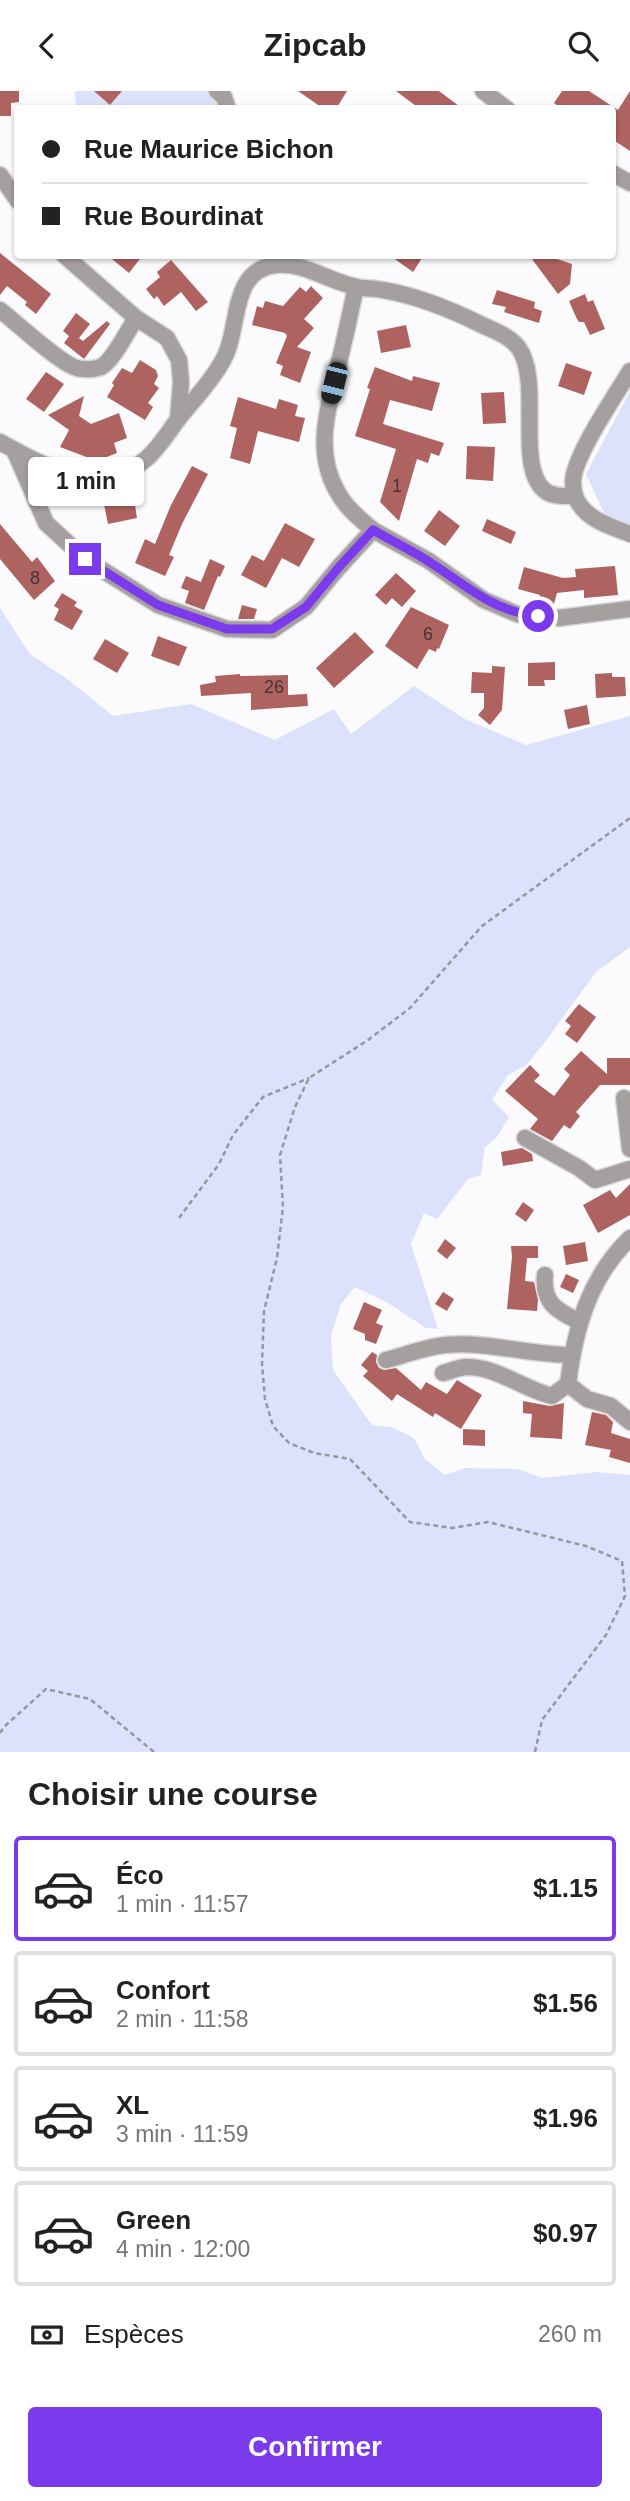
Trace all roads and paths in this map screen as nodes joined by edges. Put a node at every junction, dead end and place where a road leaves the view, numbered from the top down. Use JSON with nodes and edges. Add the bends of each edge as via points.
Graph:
{"nodes":[{"id":1,"x":217,"y":91,"type":"edge"},
{"id":2,"x":483,"y":91,"type":"edge"},
{"id":3,"x":227,"y":105,"type":"edge"},
{"id":4,"x":502,"y":105,"type":"edge"},
{"id":5,"x":0,"y":175,"type":"edge"},
{"id":6,"x":14,"y":195,"type":"edge"},
{"id":7,"x":69,"y":259,"type":"edge"},
{"id":8,"x":257,"y":262,"type":"edge"},
{"id":9,"x":356,"y":287,"type":"junction"},
{"id":10,"x":0,"y":310,"type":"edge"},
{"id":11,"x":136,"y":318,"type":"junction"},
{"id":12,"x":630,"y":371,"type":"edge"},
{"id":13,"x":178,"y":419,"type":"junction"},
{"id":14,"x":7,"y":446,"type":"edge"},
{"id":15,"x":574,"y":496,"type":"junction"},
{"id":16,"x":373,"y":530,"type":"junction"},
{"id":17,"x":630,"y":534,"type":"edge"},
{"id":18,"x":630,"y":608,"type":"edge"},
{"id":19,"x":630,"y":818,"type":"edge"},
{"id":20,"x":309,"y":1078,"type":"junction"},
{"id":21,"x":624,"y":1098,"type":"dead end"},
{"id":22,"x":525,"y":1138,"type":"dead end"},
{"id":23,"x":630,"y":1149,"type":"edge"},
{"id":24,"x":630,"y":1170,"type":"edge"},
{"id":25,"x":179,"y":1218,"type":"dead end"},
{"id":26,"x":630,"y":1238,"type":"edge"},
{"id":27,"x":545,"y":1275,"type":"dead end"},
{"id":28,"x":580,"y":1322,"type":"junction"},
{"id":29,"x":571,"y":1356,"type":"junction"},
{"id":30,"x":386,"y":1360,"type":"dead end"},
{"id":31,"x":443,"y":1373,"type":"dead end"},
{"id":32,"x":568,"y":1384,"type":"junction"},
{"id":33,"x":630,"y":1422,"type":"edge"},
{"id":34,"x":0,"y":1733,"type":"edge"},
{"id":35,"x":154,"y":1752,"type":"edge"},
{"id":36,"x":535,"y":1752,"type":"edge"}],
"edges":[{"from":1,"to":3,"type":"street"},
{"from":2,"to":4,"type":"street"},
{"from":5,"to":6,"type":"street"},
{"from":7,"to":11,"type":"street"},
{"from":8,"to":9,"type":"street","via":[[293,264]]},
{"from":8,"to":13,"type":"street","via":[[242,287],[228,352]]},
{"from":9,"to":15,"type":"street","via":[[437,304],[501,333],[516,346],[526,361],[531,467],[543,489]]},
{"from":9,"to":16,"type":"street","via":[[325,420],[325,447],[337,492]]},
{"from":10,"to":11,"type":"street","via":[[60,358],[88,369],[102,366],[113,355]]},
{"from":11,"to":13,"type":"street","via":[[167,338],[179,360]]},
{"from":12,"to":15,"type":"street","via":[[580,458],[572,481]]},
{"from":13,"to":14,"type":"street","via":[[147,458],[115,477],[77,477]]},
{"from":14,"to":16,"type":"street","via":[[46,523],[85,559],[158,605],[227,629],[272,629],[306,607]]},
{"from":15,"to":17,"type":"street","via":[[599,522]]},
{"from":16,"to":18,"type":"street","via":[[429,561],[484,600],[517,614],[559,618]]},
{"from":19,"to":20,"type":"path","via":[[482,926],[410,1008]]},
{"from":20,"to":25,"type":"path","via":[[263,1097]]},
{"from":20,"to":36,"type":"path","via":[[280,1155],[284,1207],[264,1311],[262,1365],[265,1399],[274,1426],[289,1443],[350,1459],[410,1522],[452,1528],[488,1522],[586,1546],[622,1561],[625,1596],[606,1635],[541,1720]]},
{"from":21,"to":23,"type":"street"},
{"from":22,"to":24,"type":"street","via":[[595,1180]]},
{"from":26,"to":28,"type":"street","via":[[615,1252],[587,1299]]},
{"from":27,"to":28,"type":"street","via":[[544,1286],[555,1310]]},
{"from":28,"to":29,"type":"street"},
{"from":29,"to":30,"type":"street","via":[[444,1345]]},
{"from":29,"to":32,"type":"street"},
{"from":31,"to":32,"type":"street","via":[[464,1367],[482,1369],[552,1396]]},
{"from":32,"to":33,"type":"street","via":[[587,1399],[611,1406]]},
{"from":34,"to":35,"type":"path","via":[[46,1689],[90,1699]]}]}
